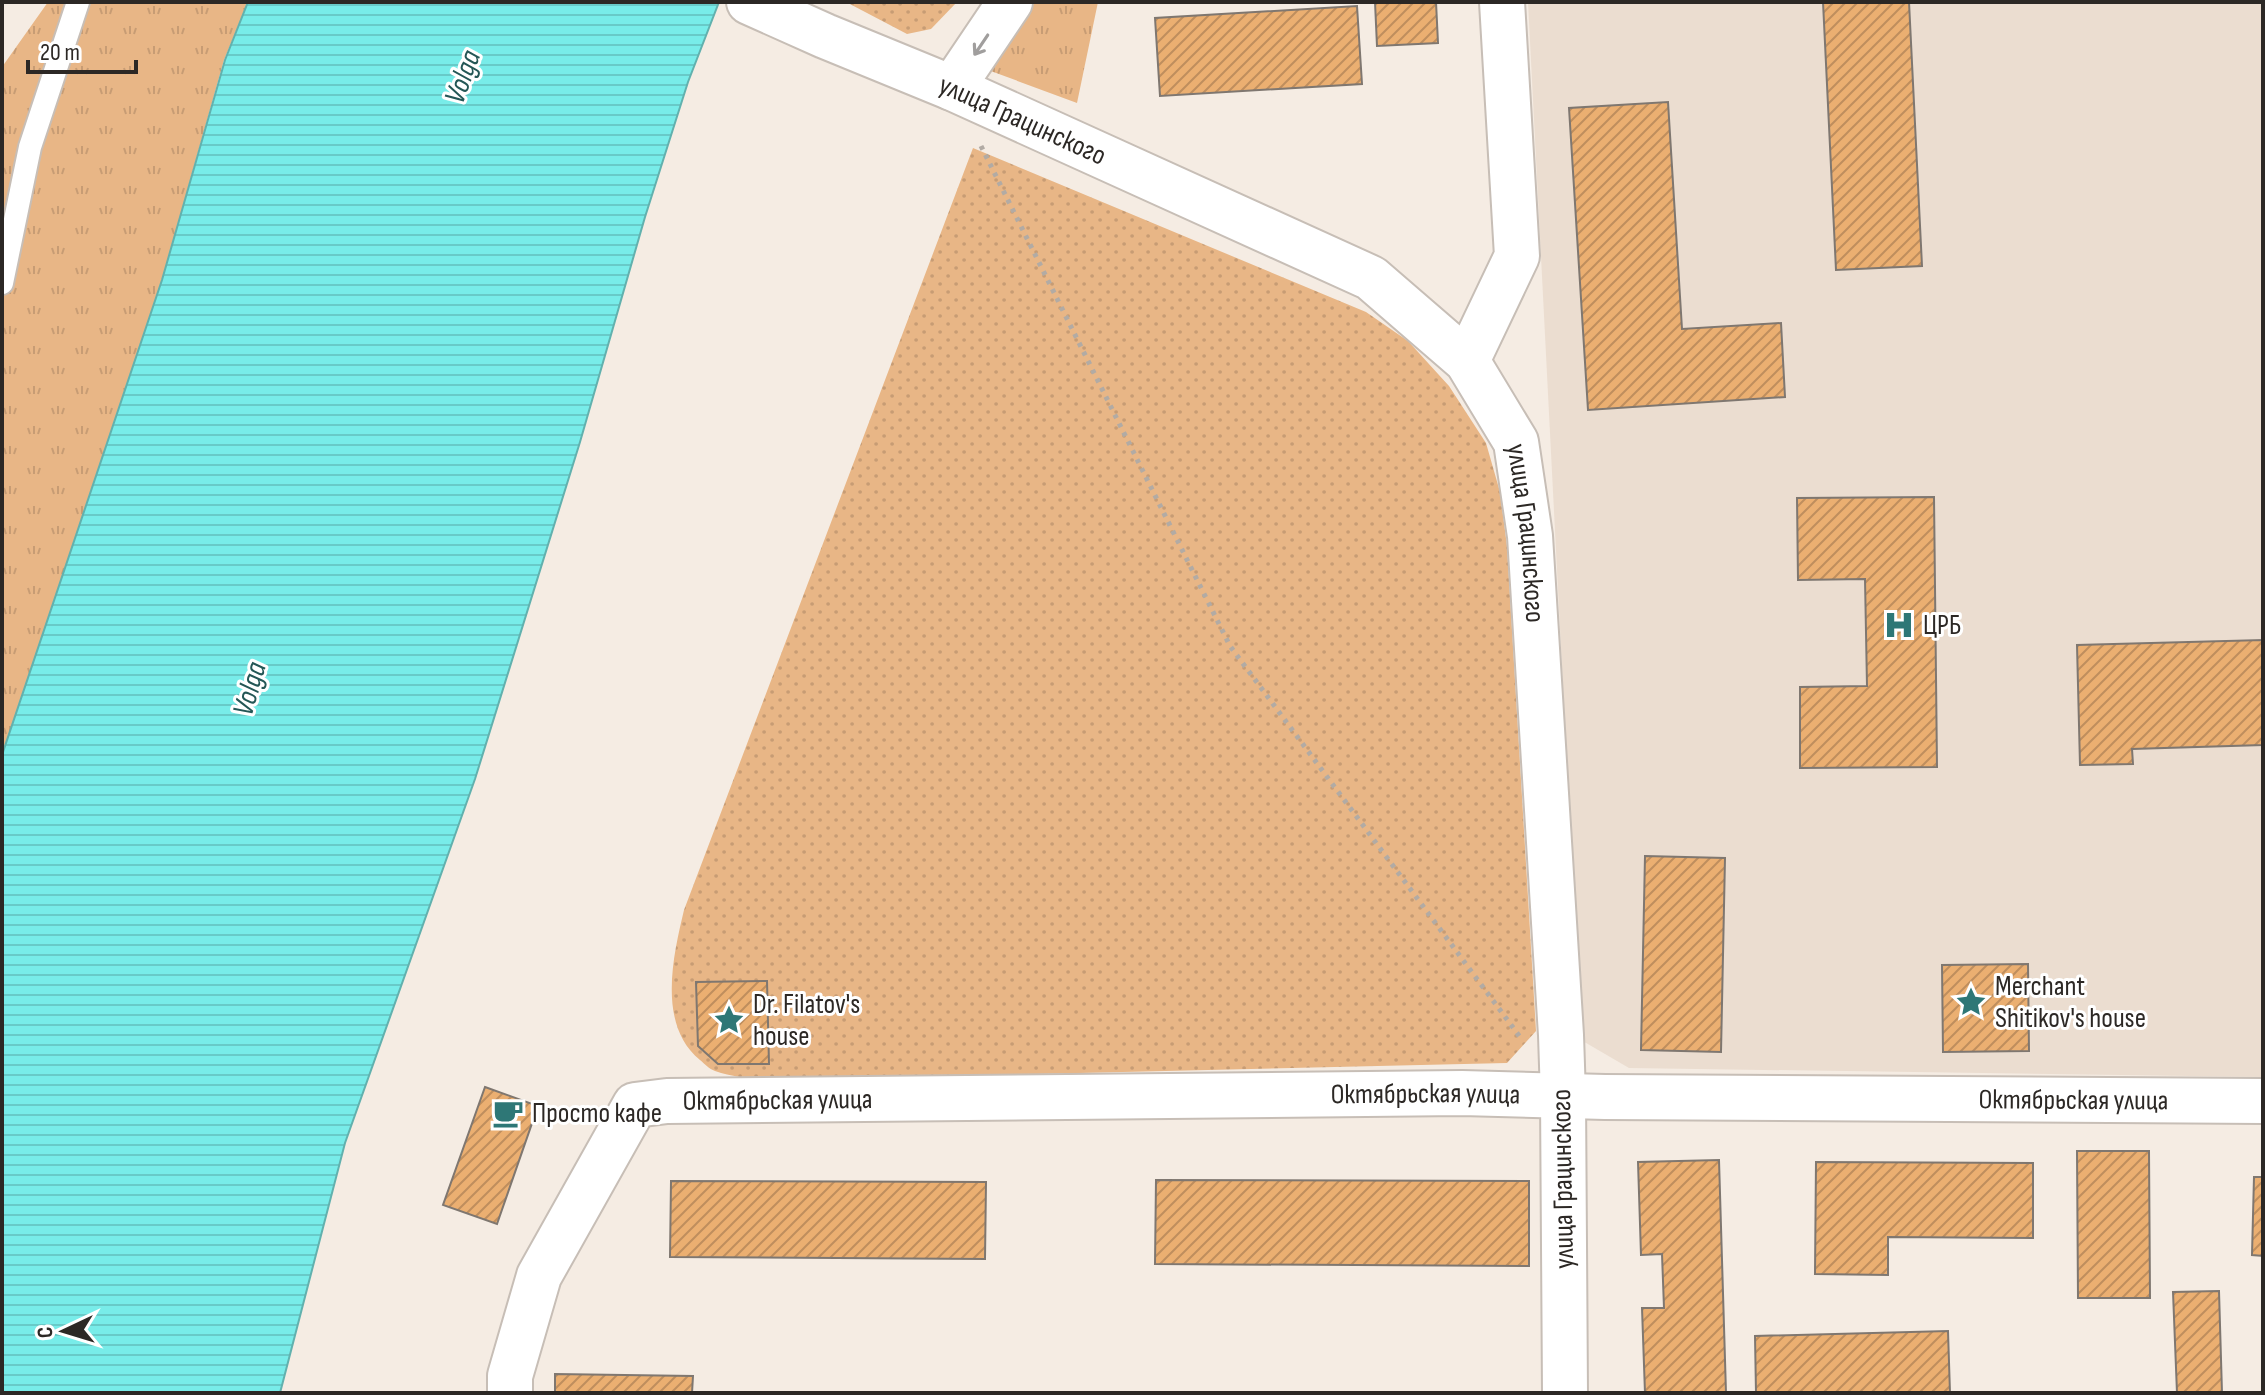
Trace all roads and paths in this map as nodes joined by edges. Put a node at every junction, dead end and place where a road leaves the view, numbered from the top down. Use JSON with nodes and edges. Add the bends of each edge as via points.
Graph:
{"nodes":[{"id":1,"x":78,"y":2,"type":"edge"},
{"id":2,"x":749,"y":2,"type":"edge"},
{"id":3,"x":1010,"y":2,"type":"edge"},
{"id":4,"x":1502,"y":2,"type":"edge"},
{"id":5,"x":952,"y":88,"type":"junction"},
{"id":6,"x":981,"y":145,"type":"dead end"},
{"id":7,"x":2,"y":283,"type":"edge"},
{"id":8,"x":1467,"y":361,"type":"junction"},
{"id":9,"x":1526,"y":1045,"type":"dead end"},
{"id":10,"x":1563,"y":1096,"type":"junction"},
{"id":11,"x":2263,"y":1101,"type":"edge"},
{"id":12,"x":510,"y":1393,"type":"edge"},
{"id":13,"x":1565,"y":1393,"type":"edge"}],
"edges":[{"from":1,"to":7,"type":"lane","via":[[30,147]]},
{"from":2,"to":5,"type":"street","name":"улица Грацинского"},
{"from":3,"to":5,"type":"street","one_way":true},
{"from":4,"to":8,"type":"street","via":[[1517,256]]},
{"from":5,"to":8,"type":"street","name":"улица Грацинского","via":[[1371,278]]},
{"from":6,"to":9,"type":"path","via":[[1230,646]]},
{"from":8,"to":10,"type":"street","name":"улица Грацинского","via":[[1516,442],[1530,536]]},
{"from":10,"to":11,"type":"street","name":"Октябрьская улица"},
{"from":10,"to":12,"type":"street","name":"Октябрьская улица","via":[[1446,1093],[635,1105],[539,1276],[510,1376]]},
{"from":10,"to":13,"type":"street","name":"улица Грацинского"}]}
